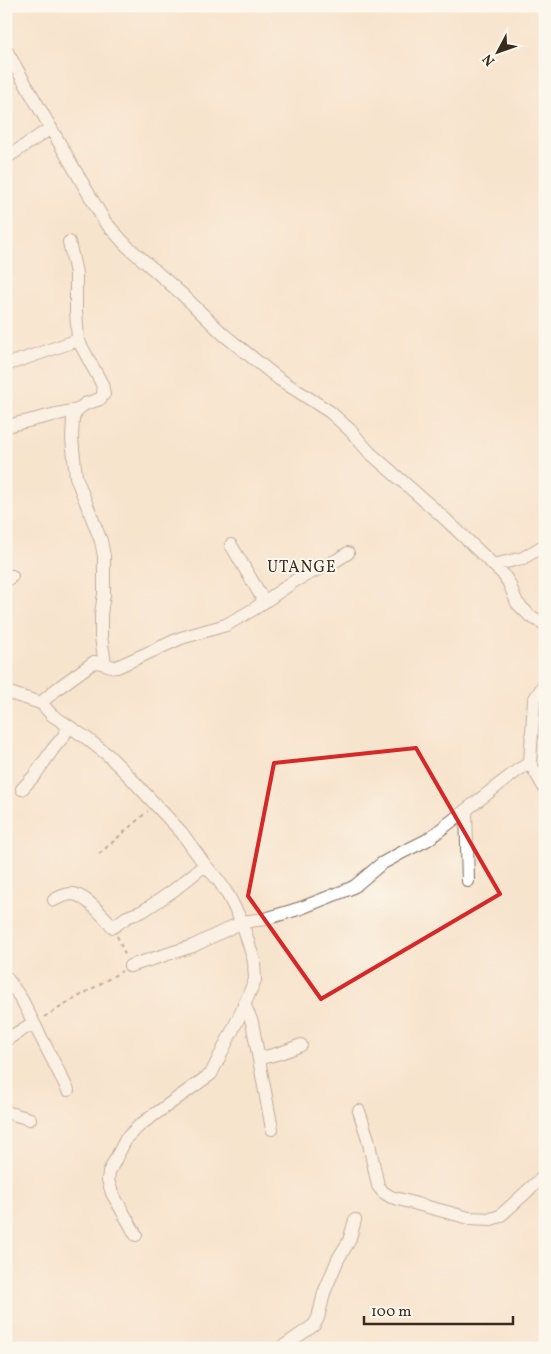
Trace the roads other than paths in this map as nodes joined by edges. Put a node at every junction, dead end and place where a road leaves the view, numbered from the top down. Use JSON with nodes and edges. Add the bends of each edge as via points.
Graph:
{"nodes":[{"id":1,"x":6,"y":50,"type":"edge"},
{"id":2,"x":51,"y":128,"type":"junction"},
{"id":3,"x":6,"y":158,"type":"edge"},
{"id":4,"x":69,"y":242,"type":"dead end"},
{"id":5,"x":78,"y":340,"type":"junction"},
{"id":6,"x":6,"y":365,"type":"edge"},
{"id":7,"x":77,"y":410,"type":"junction"},
{"id":8,"x":6,"y":426,"type":"edge"},
{"id":9,"x":231,"y":545,"type":"dead end"},
{"id":10,"x":545,"y":545,"type":"edge"},
{"id":11,"x":348,"y":553,"type":"dead end"},
{"id":12,"x":493,"y":565,"type":"junction"},
{"id":13,"x":264,"y":601,"type":"junction"},
{"id":14,"x":545,"y":624,"type":"edge"},
{"id":15,"x":105,"y":664,"type":"junction"},
{"id":16,"x":545,"y":683,"type":"edge"},
{"id":17,"x":6,"y":692,"type":"edge"},
{"id":18,"x":41,"y":703,"type":"junction"},
{"id":19,"x":69,"y":726,"type":"junction"},
{"id":20,"x":530,"y":763,"type":"junction"},
{"id":21,"x":22,"y":789,"type":"dead end"},
{"id":22,"x":545,"y":789,"type":"edge"},
{"id":23,"x":466,"y":810,"type":"junction"},
{"id":24,"x":205,"y":864,"type":"junction"},
{"id":25,"x":468,"y":881,"type":"dead end"},
{"id":26,"x":54,"y":900,"type":"dead end"},
{"id":27,"x":242,"y":922,"type":"junction"},
{"id":28,"x":130,"y":966,"type":"road end"},
{"id":29,"x":6,"y":977,"type":"edge"},
{"id":30,"x":244,"y":1004,"type":"junction"},
{"id":31,"x":33,"y":1023,"type":"junction"},
{"id":32,"x":6,"y":1040,"type":"edge"},
{"id":33,"x":301,"y":1045,"type":"dead end"},
{"id":34,"x":259,"y":1058,"type":"junction"},
{"id":35,"x":68,"y":1090,"type":"dead end"},
{"id":36,"x":359,"y":1111,"type":"dead end"},
{"id":37,"x":6,"y":1112,"type":"edge"},
{"id":38,"x":30,"y":1119,"type":"dead end"},
{"id":39,"x":272,"y":1129,"type":"dead end"},
{"id":40,"x":545,"y":1175,"type":"edge"},
{"id":41,"x":355,"y":1220,"type":"dead end"},
{"id":42,"x":136,"y":1235,"type":"dead end"},
{"id":43,"x":281,"y":1348,"type":"edge"}],
"edges":[{"from":1,"to":2,"type":"street"},
{"from":2,"to":3,"type":"street"},
{"from":2,"to":12,"type":"street","via":[[105,222],[127,246],[223,334],[330,412]]},
{"from":4,"to":5,"type":"street","via":[[76,273]]},
{"from":5,"to":6,"type":"street"},
{"from":5,"to":7,"type":"street","via":[[102,384],[104,394]]},
{"from":7,"to":8,"type":"street"},
{"from":7,"to":15,"type":"street","via":[[73,418],[72,439],[76,477],[104,556],[101,637]]},
{"from":9,"to":13,"type":"street"},
{"from":10,"to":12,"type":"street","via":[[523,558]]},
{"from":11,"to":13,"type":"street"},
{"from":12,"to":14,"type":"street","via":[[503,574],[524,611]]},
{"from":13,"to":15,"type":"street","via":[[226,625],[180,638],[117,667]]},
{"from":15,"to":18,"type":"street","via":[[94,662]]},
{"from":16,"to":20,"type":"street","via":[[534,700]]},
{"from":17,"to":18,"type":"street"},
{"from":18,"to":19,"type":"street"},
{"from":19,"to":21,"type":"street"},
{"from":19,"to":24,"type":"street","via":[[109,756],[182,833]]},
{"from":20,"to":22,"type":"street"},
{"from":20,"to":23,"type":"street"},
{"from":23,"to":25,"type":"street"},
{"from":23,"to":27,"type":"street","via":[[427,840],[381,864],[349,890],[266,919]]},
{"from":24,"to":26,"type":"street","via":[[174,890],[113,927],[100,912],[76,894]]},
{"from":24,"to":27,"type":"street","via":[[228,895]]},
{"from":27,"to":28,"type":"street","via":[[193,946]]},
{"from":27,"to":30,"type":"street","via":[[254,961],[255,980]]},
{"from":29,"to":31,"type":"street"},
{"from":30,"to":34,"type":"street","via":[[252,1022]]},
{"from":30,"to":42,"type":"street","via":[[212,1074],[140,1125],[126,1139],[109,1172],[112,1193]]},
{"from":31,"to":32,"type":"street"},
{"from":31,"to":35,"type":"street"},
{"from":33,"to":34,"type":"street","via":[[271,1057]]},
{"from":34,"to":39,"type":"street"},
{"from":36,"to":40,"type":"street","via":[[378,1186],[391,1197],[469,1218],[491,1219],[500,1216]]},
{"from":37,"to":38,"type":"street"},
{"from":41,"to":43,"type":"street","via":[[349,1241],[327,1284],[314,1325]]}]}
